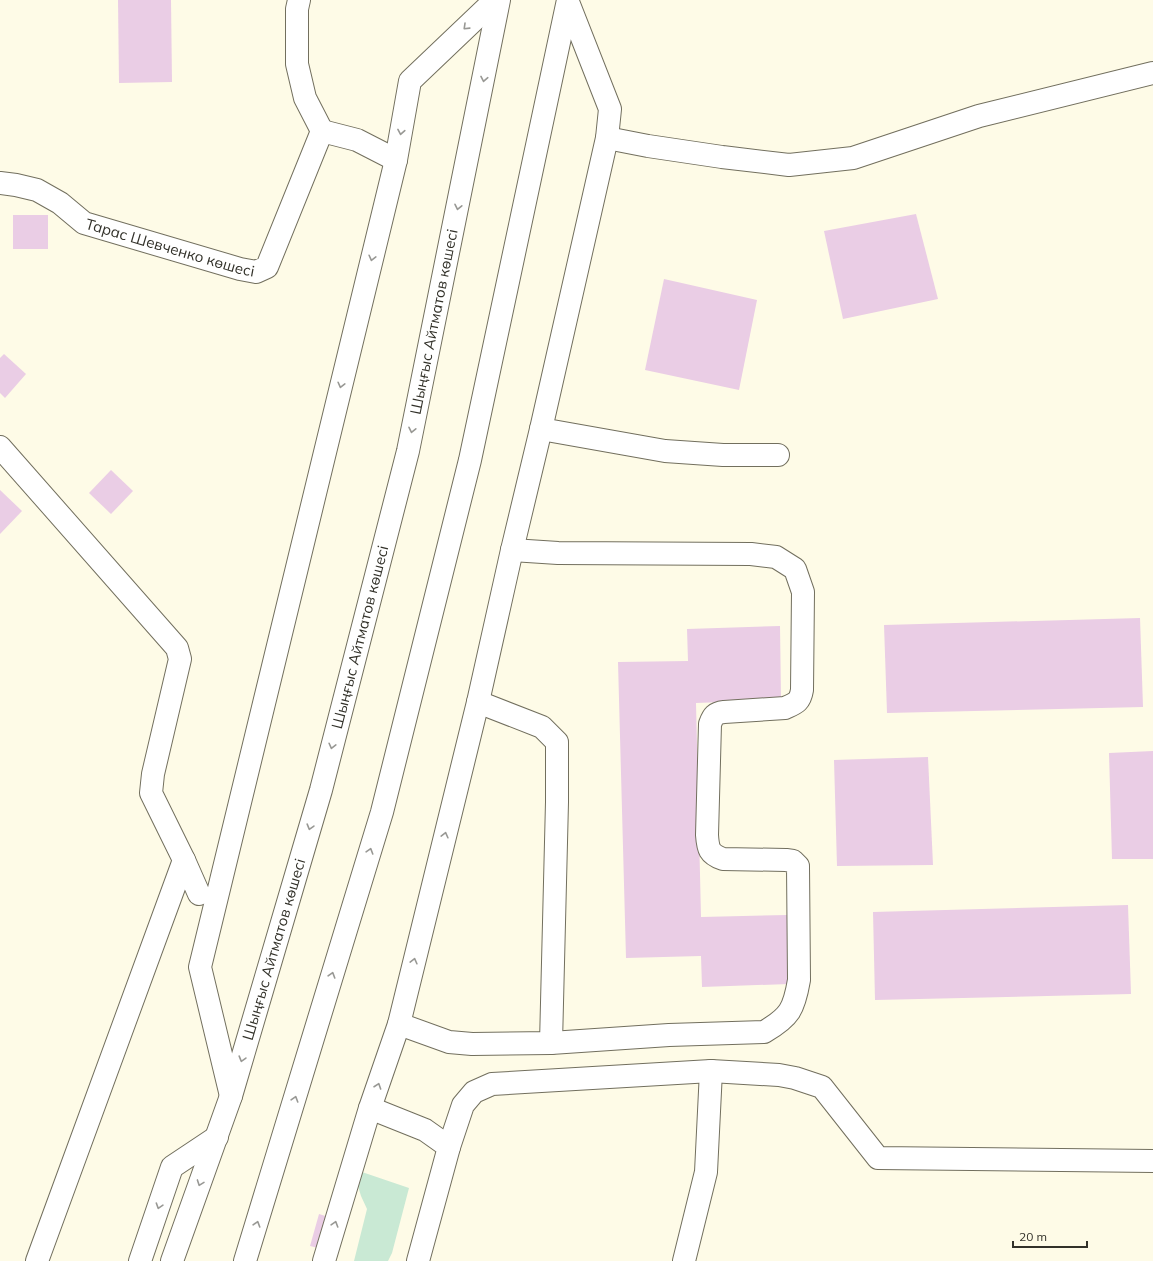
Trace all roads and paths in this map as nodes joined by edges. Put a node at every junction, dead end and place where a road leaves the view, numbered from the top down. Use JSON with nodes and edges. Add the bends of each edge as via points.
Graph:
{"nodes":[{"id":1,"x":299,"y":0,"type":"edge"},
{"id":2,"x":495,"y":0,"type":"edge"},
{"id":3,"x":499,"y":0,"type":"edge"},
{"id":4,"x":568,"y":1,"type":"edge"},
{"id":5,"x":1153,"y":73,"type":"edge"},
{"id":6,"x":322,"y":131,"type":"junction"},
{"id":7,"x":607,"y":138,"type":"junction"},
{"id":8,"x":396,"y":160,"type":"junction"},
{"id":9,"x":0,"y":183,"type":"edge"},
{"id":10,"x":542,"y":429,"type":"junction"},
{"id":11,"x":0,"y":447,"type":"edge"},
{"id":12,"x":778,"y":455,"type":"dead end"},
{"id":13,"x":512,"y":550,"type":"junction"},
{"id":14,"x":478,"y":702,"type":"junction"},
{"id":15,"x":184,"y":860,"type":"junction"},
{"id":16,"x":199,"y":894,"type":"dead end"},
{"id":17,"x":398,"y":1024,"type":"junction"},
{"id":18,"x":551,"y":1043,"type":"junction"},
{"id":19,"x":711,"y":1071,"type":"junction"},
{"id":20,"x":231,"y":1096,"type":"junction"},
{"id":21,"x":370,"y":1108,"type":"junction"},
{"id":22,"x":216,"y":1137,"type":"junction"},
{"id":23,"x":449,"y":1147,"type":"junction"},
{"id":24,"x":1153,"y":1161,"type":"edge"},
{"id":25,"x":36,"y":1261,"type":"edge"},
{"id":26,"x":140,"y":1261,"type":"edge"},
{"id":27,"x":172,"y":1261,"type":"edge"},
{"id":28,"x":245,"y":1261,"type":"edge"},
{"id":29,"x":324,"y":1261,"type":"edge"},
{"id":30,"x":418,"y":1261,"type":"edge"},
{"id":31,"x":684,"y":1261,"type":"edge"}],
"edges":[{"from":1,"to":6,"type":"street","via":[[297,64],[305,98]]},
{"from":2,"to":8,"type":"street","one_way":true,"via":[[410,81]]},
{"from":3,"to":20,"type":"street","name":"Шыңғыс Айтматов көшесі","one_way":true,"via":[[408,451],[321,790]]},
{"from":4,"to":7,"type":"street","via":[[610,109]]},
{"from":28,"to":4,"type":"street","one_way":true,"via":[[382,812],[470,460]]},
{"from":5,"to":7,"type":"street","via":[[979,116],[853,158],[789,165]]},
{"from":6,"to":8,"type":"street","via":[[357,140]]},
{"from":6,"to":9,"type":"street","name":"Тарас Шевченко көшесі","via":[[267,267],[256,272],[84,223],[37,190]]},
{"from":7,"to":10,"type":"street"},
{"from":8,"to":20,"type":"street","one_way":true,"via":[[200,967]]},
{"from":10,"to":12,"type":"street","via":[[665,450],[723,455]]},
{"from":10,"to":13,"type":"street"},
{"from":11,"to":15,"type":"street","via":[[177,648],[180,659],[153,774],[151,793]]},
{"from":13,"to":14,"type":"street"},
{"from":13,"to":18,"type":"street","via":[[558,553],[751,554],[776,557],[795,569],[803,592],[800,699],[785,708],[718,713],[713,716],[710,724],[708,848],[714,856],[723,859],[786,860],[793,861],[798,866],[799,980],[797,994],[788,1015],[764,1032]]},
{"from":17,"to":14,"type":"street","one_way":true},
{"from":14,"to":18,"type":"street","via":[[542,727],[557,742],[558,802]]},
{"from":15,"to":16,"type":"street"},
{"from":15,"to":25,"type":"street"},
{"from":17,"to":18,"type":"street","via":[[449,1042]]},
{"from":21,"to":17,"type":"street","one_way":true},
{"from":19,"to":23,"type":"street","via":[[492,1084],[474,1092],[463,1105]]},
{"from":19,"to":24,"type":"street","via":[[778,1074],[822,1087],[878,1158]]},
{"from":19,"to":31,"type":"street","via":[[706,1172]]},
{"from":20,"to":22,"type":"street","name":"Шыңғыс Айтматов көшесі"},
{"from":21,"to":23,"type":"street","via":[[425,1130]]},
{"from":29,"to":21,"type":"street","one_way":true},
{"from":22,"to":26,"type":"street","one_way":true,"via":[[172,1167]]},
{"from":22,"to":27,"type":"street","name":"Шыңғыс Айтматов көшесі","one_way":true},
{"from":23,"to":30,"type":"street"}]}
